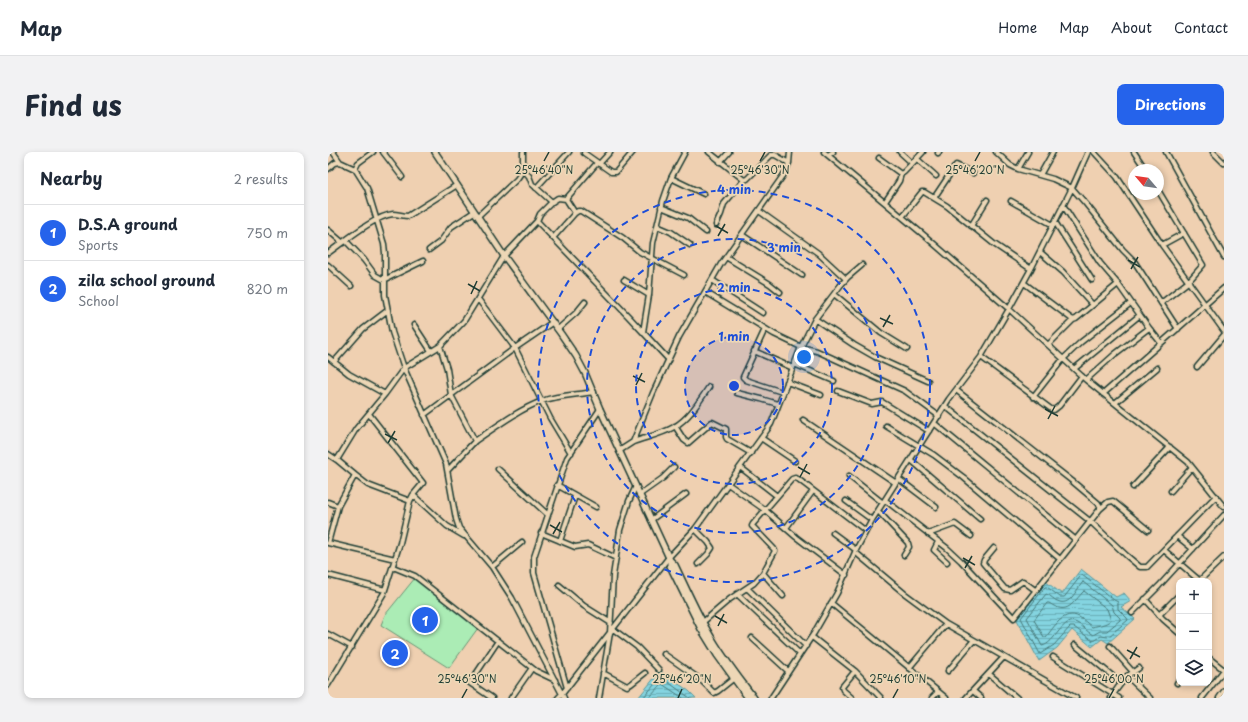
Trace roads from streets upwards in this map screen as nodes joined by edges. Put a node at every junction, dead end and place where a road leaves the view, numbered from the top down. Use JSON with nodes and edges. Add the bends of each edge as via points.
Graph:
{"nodes":[{"id":1,"x":333,"y":152,"type":"edge"},
{"id":2,"x":373,"y":152,"type":"edge"},
{"id":3,"x":383,"y":152,"type":"edge"},
{"id":4,"x":435,"y":152,"type":"edge"},
{"id":5,"x":523,"y":152,"type":"edge"},
{"id":6,"x":570,"y":152,"type":"edge"},
{"id":7,"x":584,"y":152,"type":"edge"},
{"id":8,"x":610,"y":152,"type":"edge"},
{"id":9,"x":633,"y":152,"type":"edge"},
{"id":10,"x":685,"y":152,"type":"edge"},
{"id":11,"x":709,"y":152,"type":"edge"},
{"id":12,"x":729,"y":152,"type":"edge"},
{"id":13,"x":790,"y":152,"type":"edge"},
{"id":14,"x":833,"y":152,"type":"edge"},
{"id":15,"x":900,"y":152,"type":"edge"},
{"id":16,"x":923,"y":152,"type":"edge"},
{"id":17,"x":996,"y":152,"type":"edge"},
{"id":18,"x":1028,"y":152,"type":"edge"},
{"id":19,"x":1053,"y":152,"type":"edge"},
{"id":20,"x":1088,"y":152,"type":"edge"},
{"id":21,"x":1094,"y":152,"type":"edge"},
{"id":22,"x":1134,"y":152,"type":"edge"},
{"id":23,"x":1166,"y":152,"type":"edge"},
{"id":24,"x":1213,"y":152,"type":"edge"},
{"id":25,"x":826,"y":154,"type":"edge"},
{"id":26,"x":879,"y":158,"type":"dead end"},
{"id":27,"x":916,"y":158,"type":"junction"},
{"id":28,"x":340,"y":162,"type":"junction"},
{"id":29,"x":720,"y":162,"type":"junction"},
{"id":30,"x":789,"y":163,"type":"junction"},
{"id":31,"x":912,"y":163,"type":"junction"},
{"id":32,"x":1224,"y":163,"type":"edge"},
{"id":33,"x":598,"y":164,"type":"junction"},
{"id":34,"x":1142,"y":164,"type":"edge"},
{"id":35,"x":328,"y":169,"type":"edge"},
{"id":36,"x":355,"y":169,"type":"junction"},
{"id":37,"x":1018,"y":169,"type":"junction"},
{"id":38,"x":523,"y":170,"type":"junction"},
{"id":39,"x":973,"y":173,"type":"dead end"},
{"id":40,"x":901,"y":174,"type":"junction"},
{"id":41,"x":1040,"y":175,"type":"junction"},
{"id":42,"x":936,"y":176,"type":"dead end"},
{"id":43,"x":402,"y":177,"type":"dead end"},
{"id":44,"x":671,"y":178,"type":"junction"},
{"id":45,"x":744,"y":180,"type":"junction"},
{"id":46,"x":458,"y":185,"type":"junction"},
{"id":47,"x":536,"y":188,"type":"junction"},
{"id":48,"x":1072,"y":188,"type":"junction"},
{"id":49,"x":704,"y":194,"type":"dead end"},
{"id":50,"x":934,"y":198,"type":"junction"},
{"id":51,"x":566,"y":199,"type":"junction"},
{"id":52,"x":987,"y":200,"type":"dead end"},
{"id":53,"x":1164,"y":200,"type":"edge"},
{"id":54,"x":1011,"y":201,"type":"dead end"},
{"id":55,"x":552,"y":202,"type":"junction"},
{"id":56,"x":885,"y":202,"type":"junction"},
{"id":57,"x":1063,"y":205,"type":"junction"},
{"id":58,"x":661,"y":207,"type":"junction"},
{"id":59,"x":758,"y":212,"type":"junction"},
{"id":60,"x":575,"y":213,"type":"junction"},
{"id":61,"x":476,"y":214,"type":"junction"},
{"id":62,"x":902,"y":217,"type":"junction"},
{"id":63,"x":377,"y":220,"type":"junction"},
{"id":64,"x":537,"y":222,"type":"junction"},
{"id":65,"x":1054,"y":224,"type":"junction"},
{"id":66,"x":716,"y":225,"type":"dead end"},
{"id":67,"x":657,"y":226,"type":"junction"},
{"id":68,"x":971,"y":226,"type":"junction"},
{"id":69,"x":328,"y":230,"type":"edge"},
{"id":70,"x":706,"y":232,"type":"dead end"},
{"id":71,"x":1184,"y":233,"type":"junction"},
{"id":72,"x":742,"y":235,"type":"junction"},
{"id":73,"x":553,"y":238,"type":"junction"},
{"id":74,"x":344,"y":242,"type":"junction"},
{"id":75,"x":690,"y":245,"type":"dead end"},
{"id":76,"x":1162,"y":245,"type":"junction"},
{"id":77,"x":429,"y":250,"type":"dead end"},
{"id":78,"x":1040,"y":252,"type":"junction"},
{"id":79,"x":328,"y":253,"type":"edge"},
{"id":80,"x":504,"y":256,"type":"junction"},
{"id":81,"x":726,"y":257,"type":"junction"},
{"id":82,"x":1224,"y":257,"type":"edge"},
{"id":83,"x":652,"y":258,"type":"junction"},
{"id":84,"x":423,"y":261,"type":"dead end"},
{"id":85,"x":328,"y":265,"type":"edge"},
{"id":86,"x":862,"y":265,"type":"dead end"},
{"id":87,"x":1031,"y":270,"type":"junction"},
{"id":88,"x":684,"y":275,"type":"dead end"},
{"id":89,"x":802,"y":275,"type":"dead end"},
{"id":90,"x":846,"y":279,"type":"junction"},
{"id":91,"x":384,"y":280,"type":"junction"},
{"id":92,"x":624,"y":280,"type":"dead end"},
{"id":93,"x":712,"y":280,"type":"junction"},
{"id":94,"x":1092,"y":280,"type":"dead end"},
{"id":95,"x":1188,"y":282,"type":"junction"},
{"id":96,"x":1024,"y":283,"type":"junction"},
{"id":97,"x":1118,"y":284,"type":"junction"},
{"id":98,"x":351,"y":286,"type":"dead end"},
{"id":99,"x":1224,"y":288,"type":"edge"},
{"id":100,"x":705,"y":292,"type":"junction"},
{"id":101,"x":780,"y":292,"type":"dead end"},
{"id":102,"x":834,"y":294,"type":"junction"},
{"id":103,"x":649,"y":295,"type":"junction"},
{"id":104,"x":478,"y":299,"type":"junction"},
{"id":105,"x":585,"y":302,"type":"dead end"},
{"id":106,"x":1131,"y":302,"type":"junction"},
{"id":107,"x":1161,"y":303,"type":"junction"},
{"id":108,"x":1093,"y":305,"type":"junction"},
{"id":109,"x":1206,"y":305,"type":"junction"},
{"id":110,"x":1009,"y":309,"type":"junction"},
{"id":111,"x":388,"y":310,"type":"junction"},
{"id":112,"x":763,"y":313,"type":"dead end"},
{"id":113,"x":1140,"y":315,"type":"junction"},
{"id":114,"x":815,"y":319,"type":"junction"},
{"id":115,"x":1073,"y":320,"type":"junction"},
{"id":116,"x":552,"y":322,"type":"junction"},
{"id":117,"x":414,"y":325,"type":"dead end"},
{"id":118,"x":1149,"y":328,"type":"junction"},
{"id":119,"x":765,"y":329,"type":"junction"},
{"id":120,"x":1178,"y":329,"type":"junction"},
{"id":121,"x":558,"y":330,"type":"junction"},
{"id":122,"x":1224,"y":331,"type":"edge"},
{"id":123,"x":643,"y":332,"type":"junction"},
{"id":124,"x":1224,"y":335,"type":"edge"},
{"id":125,"x":1161,"y":343,"type":"junction"},
{"id":126,"x":1048,"y":345,"type":"junction"},
{"id":127,"x":440,"y":346,"type":"junction"},
{"id":128,"x":801,"y":347,"type":"junction"},
{"id":129,"x":515,"y":348,"type":"junction"},
{"id":130,"x":907,"y":349,"type":"dead end"},
{"id":131,"x":431,"y":351,"type":"junction"},
{"id":132,"x":754,"y":351,"type":"junction"},
{"id":133,"x":328,"y":357,"type":"edge"},
{"id":134,"x":981,"y":357,"type":"junction"},
{"id":135,"x":668,"y":359,"type":"junction"},
{"id":136,"x":1063,"y":359,"type":"junction"},
{"id":137,"x":334,"y":362,"type":"junction"},
{"id":138,"x":794,"y":366,"type":"junction"},
{"id":139,"x":1197,"y":367,"type":"dead end"},
{"id":140,"x":404,"y":368,"type":"junction"},
{"id":141,"x":1157,"y":368,"type":"dead end"},
{"id":142,"x":1074,"y":369,"type":"junction"},
{"id":143,"x":1082,"y":376,"type":"junction"},
{"id":144,"x":1086,"y":380,"type":"junction"},
{"id":145,"x":834,"y":381,"type":"dead end"},
{"id":146,"x":928,"y":381,"type":"dead end"},
{"id":147,"x":787,"y":382,"type":"junction"},
{"id":148,"x":709,"y":386,"type":"dead end"},
{"id":149,"x":956,"y":390,"type":"junction"},
{"id":150,"x":838,"y":391,"type":"dead end"},
{"id":151,"x":594,"y":392,"type":"junction"},
{"id":152,"x":782,"y":392,"type":"junction"},
{"id":153,"x":737,"y":393,"type":"dead end"},
{"id":154,"x":385,"y":394,"type":"junction"},
{"id":155,"x":1103,"y":394,"type":"junction"},
{"id":156,"x":451,"y":395,"type":"junction"},
{"id":157,"x":821,"y":396,"type":"dead end"},
{"id":158,"x":1034,"y":397,"type":"junction"},
{"id":159,"x":543,"y":401,"type":"junction"},
{"id":160,"x":1115,"y":403,"type":"junction"},
{"id":161,"x":778,"y":404,"type":"junction"},
{"id":162,"x":945,"y":406,"type":"junction"},
{"id":163,"x":600,"y":409,"type":"junction"},
{"id":164,"x":369,"y":414,"type":"junction"},
{"id":165,"x":424,"y":415,"type":"junction"},
{"id":166,"x":938,"y":416,"type":"junction"},
{"id":167,"x":803,"y":420,"type":"dead end"},
{"id":168,"x":934,"y":423,"type":"junction"},
{"id":169,"x":675,"y":426,"type":"junction"},
{"id":170,"x":886,"y":426,"type":"dead end"},
{"id":171,"x":929,"y":431,"type":"junction"},
{"id":172,"x":761,"y":438,"type":"junction"},
{"id":173,"x":475,"y":441,"type":"junction"},
{"id":174,"x":633,"y":442,"type":"junction"},
{"id":175,"x":919,"y":446,"type":"junction"},
{"id":176,"x":1170,"y":447,"type":"junction"},
{"id":177,"x":619,"y":451,"type":"junction"},
{"id":178,"x":571,"y":453,"type":"junction"},
{"id":179,"x":751,"y":453,"type":"junction"},
{"id":180,"x":328,"y":454,"type":"edge"},
{"id":181,"x":337,"y":460,"type":"junction"},
{"id":182,"x":911,"y":460,"type":"junction"},
{"id":183,"x":795,"y":461,"type":"dead end"},
{"id":184,"x":1192,"y":466,"type":"junction"},
{"id":185,"x":674,"y":467,"type":"dead end"},
{"id":186,"x":740,"y":467,"type":"junction"},
{"id":187,"x":498,"y":469,"type":"dead end"},
{"id":188,"x":448,"y":470,"type":"junction"},
{"id":189,"x":355,"y":475,"type":"junction"},
{"id":190,"x":849,"y":476,"type":"dead end"},
{"id":191,"x":897,"y":481,"type":"junction"},
{"id":192,"x":728,"y":484,"type":"junction"},
{"id":193,"x":557,"y":485,"type":"junction"},
{"id":194,"x":636,"y":486,"type":"junction"},
{"id":195,"x":1133,"y":487,"type":"dead end"},
{"id":196,"x":1171,"y":491,"type":"dead end"},
{"id":197,"x":813,"y":492,"type":"junction"},
{"id":198,"x":686,"y":494,"type":"dead end"},
{"id":199,"x":413,"y":495,"type":"junction"},
{"id":200,"x":639,"y":495,"type":"junction"},
{"id":201,"x":575,"y":496,"type":"junction"},
{"id":202,"x":777,"y":496,"type":"junction"},
{"id":203,"x":1216,"y":496,"type":"junction"},
{"id":204,"x":410,"y":501,"type":"junction"},
{"id":205,"x":846,"y":501,"type":"dead end"},
{"id":206,"x":328,"y":502,"type":"edge"},
{"id":207,"x":884,"y":502,"type":"junction"},
{"id":208,"x":338,"y":506,"type":"junction"},
{"id":209,"x":596,"y":507,"type":"dead end"},
{"id":210,"x":1224,"y":507,"type":"edge"},
{"id":211,"x":936,"y":508,"type":"dead end"},
{"id":212,"x":1100,"y":509,"type":"junction"},
{"id":213,"x":765,"y":510,"type":"junction"},
{"id":214,"x":878,"y":511,"type":"junction"},
{"id":215,"x":547,"y":514,"type":"junction"},
{"id":216,"x":1224,"y":515,"type":"edge"},
{"id":217,"x":980,"y":519,"type":"dead end"},
{"id":218,"x":651,"y":520,"type":"junction"},
{"id":219,"x":872,"y":520,"type":"junction"},
{"id":220,"x":1091,"y":522,"type":"junction"},
{"id":221,"x":786,"y":528,"type":"junction"},
{"id":222,"x":695,"y":529,"type":"junction"},
{"id":223,"x":1148,"y":530,"type":"dead end"},
{"id":224,"x":866,"y":531,"type":"junction"},
{"id":225,"x":541,"y":533,"type":"junction"},
{"id":226,"x":833,"y":533,"type":"dead end"},
{"id":227,"x":928,"y":534,"type":"junction"},
{"id":228,"x":972,"y":536,"type":"dead end"},
{"id":229,"x":1177,"y":536,"type":"junction"},
{"id":230,"x":466,"y":537,"type":"junction"},
{"id":231,"x":560,"y":540,"type":"junction"},
{"id":232,"x":1076,"y":540,"type":"junction"},
{"id":233,"x":522,"y":542,"type":"dead end"},
{"id":234,"x":938,"y":542,"type":"junction"},
{"id":235,"x":328,"y":543,"type":"edge"},
{"id":236,"x":994,"y":548,"type":"dead end"},
{"id":237,"x":1193,"y":549,"type":"junction"},
{"id":238,"x":1164,"y":550,"type":"junction"},
{"id":239,"x":855,"y":551,"type":"junction"},
{"id":240,"x":904,"y":555,"type":"dead end"},
{"id":241,"x":1224,"y":557,"type":"edge"},
{"id":242,"x":616,"y":558,"type":"junction"},
{"id":243,"x":395,"y":559,"type":"junction"},
{"id":244,"x":670,"y":559,"type":"junction"},
{"id":245,"x":1060,"y":559,"type":"junction"},
{"id":246,"x":947,"y":562,"type":"dead end"},
{"id":247,"x":698,"y":564,"type":"dead end"},
{"id":248,"x":1180,"y":564,"type":"junction"},
{"id":249,"x":393,"y":567,"type":"junction"},
{"id":250,"x":492,"y":567,"type":"junction"},
{"id":251,"x":763,"y":573,"type":"junction"},
{"id":252,"x":846,"y":574,"type":"junction"},
{"id":253,"x":328,"y":575,"type":"edge"},
{"id":254,"x":1196,"y":578,"type":"edge"},
{"id":255,"x":1202,"y":578,"type":"edge"},
{"id":256,"x":559,"y":585,"type":"dead end"},
{"id":257,"x":747,"y":588,"type":"junction"},
{"id":258,"x":385,"y":590,"type":"junction"},
{"id":259,"x":1035,"y":590,"type":"junction"},
{"id":260,"x":737,"y":594,"type":"junction"},
{"id":261,"x":784,"y":596,"type":"dead end"},
{"id":262,"x":1176,"y":598,"type":"edge"},
{"id":263,"x":1145,"y":599,"type":"junction"},
{"id":264,"x":831,"y":603,"type":"junction"},
{"id":265,"x":1132,"y":612,"type":"dead end"},
{"id":266,"x":1159,"y":615,"type":"junction"},
{"id":267,"x":703,"y":622,"type":"junction"},
{"id":268,"x":611,"y":623,"type":"junction"},
{"id":269,"x":946,"y":624,"type":"junction"},
{"id":270,"x":611,"y":631,"type":"junction"},
{"id":271,"x":1176,"y":631,"type":"edge"},
{"id":272,"x":328,"y":634,"type":"edge"},
{"id":273,"x":812,"y":637,"type":"junction"},
{"id":274,"x":752,"y":638,"type":"dead end"},
{"id":275,"x":974,"y":640,"type":"junction"},
{"id":276,"x":498,"y":641,"type":"junction"},
{"id":277,"x":1075,"y":645,"type":"dead end"},
{"id":278,"x":806,"y":646,"type":"junction"},
{"id":279,"x":1110,"y":646,"type":"dead end"},
{"id":280,"x":352,"y":647,"type":"junction"},
{"id":281,"x":664,"y":654,"type":"dead end"},
{"id":282,"x":800,"y":654,"type":"junction"},
{"id":283,"x":1004,"y":657,"type":"junction"},
{"id":284,"x":1053,"y":658,"type":"dead end"},
{"id":285,"x":1212,"y":660,"type":"edge"},
{"id":286,"x":532,"y":668,"type":"junction"},
{"id":287,"x":909,"y":668,"type":"junction"},
{"id":288,"x":1139,"y":668,"type":"dead end"},
{"id":289,"x":659,"y":670,"type":"dead end"},
{"id":290,"x":1224,"y":670,"type":"edge"},
{"id":291,"x":788,"y":671,"type":"junction"},
{"id":292,"x":855,"y":671,"type":"junction"},
{"id":293,"x":948,"y":671,"type":"dead end"},
{"id":294,"x":645,"y":672,"type":"dead end"},
{"id":295,"x":1133,"y":672,"type":"junction"},
{"id":296,"x":603,"y":673,"type":"junction"},
{"id":297,"x":989,"y":674,"type":"junction"},
{"id":298,"x":1127,"y":676,"type":"junction"},
{"id":299,"x":733,"y":679,"type":"junction"},
{"id":300,"x":555,"y":680,"type":"junction"},
{"id":301,"x":1121,"y":683,"type":"junction"},
{"id":302,"x":328,"y":685,"type":"edge"},
{"id":303,"x":567,"y":688,"type":"junction"},
{"id":304,"x":973,"y":691,"type":"junction"},
{"id":305,"x":1224,"y":691,"type":"edge"},
{"id":306,"x":938,"y":692,"type":"junction"},
{"id":307,"x":563,"y":696,"type":"edge"},
{"id":308,"x":1112,"y":696,"type":"edge"},
{"id":309,"x":492,"y":698,"type":"edge"},
{"id":310,"x":511,"y":698,"type":"edge"},
{"id":311,"x":558,"y":698,"type":"edge"},
{"id":312,"x":599,"y":698,"type":"edge"},
{"id":313,"x":748,"y":698,"type":"edge"},
{"id":314,"x":754,"y":698,"type":"edge"},
{"id":315,"x":771,"y":698,"type":"edge"},
{"id":316,"x":852,"y":698,"type":"edge"},
{"id":317,"x":881,"y":698,"type":"edge"},
{"id":318,"x":932,"y":698,"type":"edge"},
{"id":319,"x":946,"y":698,"type":"edge"},
{"id":320,"x":966,"y":698,"type":"edge"},
{"id":321,"x":981,"y":698,"type":"edge"},
{"id":322,"x":1017,"y":698,"type":"edge"},
{"id":323,"x":1076,"y":698,"type":"edge"},
{"id":324,"x":1119,"y":698,"type":"edge"},
{"id":325,"x":1150,"y":698,"type":"edge"},
{"id":326,"x":1202,"y":698,"type":"edge"},
{"id":327,"x":1220,"y":698,"type":"edge"}],
"edges":[{"from":1,"to":28,"type":"street"},
{"from":2,"to":36,"type":"street"},
{"from":3,"to":43,"type":"street"},
{"from":4,"to":46,"type":"street"},
{"from":5,"to":38,"type":"street"},
{"from":6,"to":47,"type":"street"},
{"from":7,"to":33,"type":"street"},
{"from":8,"to":33,"type":"street"},
{"from":9,"to":33,"type":"street","via":[[616,172],[613,173]]},
{"from":10,"to":44,"type":"street"},
{"from":11,"to":29,"type":"street"},
{"from":12,"to":29,"type":"street"},
{"from":13,"to":30,"type":"street"},
{"from":14,"to":25,"type":"street"},
{"from":15,"to":31,"type":"street"},
{"from":16,"to":27,"type":"street"},
{"from":17,"to":37,"type":"street"},
{"from":18,"to":37,"type":"street"},
{"from":19,"to":41,"type":"street"},
{"from":20,"to":48,"type":"street"},
{"from":21,"to":76,"type":"street","via":[[1117,177]]},
{"from":22,"to":34,"type":"street"},
{"from":23,"to":82,"type":"street"},
{"from":24,"to":32,"type":"street"},
{"from":25,"to":56,"type":"street"},
{"from":26,"to":40,"type":"street"},
{"from":27,"to":31,"type":"street"},
{"from":27,"to":42,"type":"street"},
{"from":28,"to":35,"type":"street"},
{"from":28,"to":36,"type":"street"},
{"from":29,"to":45,"type":"street"},
{"from":30,"to":45,"type":"street","via":[[771,154]]},
{"from":30,"to":59,"type":"street"},
{"from":31,"to":40,"type":"street"},
{"from":33,"to":51,"type":"street"},
{"from":36,"to":63,"type":"street","via":[[367,188]]},
{"from":37,"to":41,"type":"street"},
{"from":38,"to":47,"type":"street"},
{"from":38,"to":61,"type":"street","via":[[517,179]]},
{"from":39,"to":50,"type":"street","via":[[956,165]]},
{"from":40,"to":56,"type":"street"},
{"from":41,"to":48,"type":"street"},
{"from":44,"to":49,"type":"street"},
{"from":44,"to":58,"type":"street"},
{"from":45,"to":66,"type":"street","via":[[724,204]]},
{"from":46,"to":61,"type":"street"},
{"from":46,"to":63,"type":"street","via":[[408,216],[390,214]]},
{"from":47,"to":55,"type":"street"},
{"from":48,"to":57,"type":"street"},
{"from":48,"to":107,"type":"street","via":[[1134,261]]},
{"from":50,"to":62,"type":"street","via":[[922,192]]},
{"from":50,"to":68,"type":"street"},
{"from":51,"to":55,"type":"street","via":[[558,198]]},
{"from":51,"to":60,"type":"street"},
{"from":52,"to":68,"type":"street"},
{"from":53,"to":71,"type":"street"},
{"from":54,"to":65,"type":"street"},
{"from":55,"to":64,"type":"street","via":[[540,214]]},
{"from":56,"to":62,"type":"street"},
{"from":57,"to":65,"type":"street"},
{"from":57,"to":97,"type":"street","via":[[1100,263]]},
{"from":58,"to":67,"type":"street"},
{"from":58,"to":70,"type":"street","via":[[688,218]]},
{"from":59,"to":72,"type":"street"},
{"from":59,"to":90,"type":"street","via":[[818,253]]},
{"from":60,"to":73,"type":"street"},
{"from":60,"to":83,"type":"street","via":[[581,211]]},
{"from":61,"to":77,"type":"street","via":[[451,227],[441,241]]},
{"from":61,"to":80,"type":"street"},
{"from":62,"to":110,"type":"street"},
{"from":63,"to":74,"type":"street"},
{"from":63,"to":91,"type":"street","via":[[385,253]]},
{"from":64,"to":73,"type":"street"},
{"from":64,"to":80,"type":"street"},
{"from":65,"to":78,"type":"street"},
{"from":65,"to":94,"type":"street"},
{"from":67,"to":75,"type":"street"},
{"from":67,"to":83,"type":"street"},
{"from":68,"to":87,"type":"street"},
{"from":69,"to":74,"type":"street"},
{"from":71,"to":76,"type":"street"},
{"from":71,"to":95,"type":"street","via":[[1202,265]]},
{"from":72,"to":81,"type":"street"},
{"from":72,"to":89,"type":"street"},
{"from":73,"to":123,"type":"street"},
{"from":74,"to":79,"type":"street"},
{"from":74,"to":91,"type":"street","via":[[364,260],[374,275]]},
{"from":76,"to":95,"type":"street"},
{"from":78,"to":87,"type":"street"},
{"from":78,"to":108,"type":"street","via":[[1063,272]]},
{"from":80,"to":104,"type":"street"},
{"from":80,"to":116,"type":"street"},
{"from":81,"to":93,"type":"street"},
{"from":81,"to":101,"type":"street"},
{"from":83,"to":88,"type":"street"},
{"from":83,"to":103,"type":"street"},
{"from":84,"to":91,"type":"street"},
{"from":85,"to":98,"type":"street"},
{"from":86,"to":90,"type":"street"},
{"from":87,"to":96,"type":"street"},
{"from":90,"to":102,"type":"street"},
{"from":91,"to":111,"type":"street"},
{"from":92,"to":103,"type":"street"},
{"from":93,"to":100,"type":"street"},
{"from":93,"to":112,"type":"street"},
{"from":95,"to":107,"type":"street"},
{"from":95,"to":109,"type":"street"},
{"from":96,"to":110,"type":"street"},
{"from":96,"to":115,"type":"street"},
{"from":97,"to":106,"type":"street"},
{"from":97,"to":108,"type":"street"},
{"from":99,"to":109,"type":"street"},
{"from":100,"to":119,"type":"street"},
{"from":100,"to":135,"type":"street"},
{"from":102,"to":114,"type":"street"},
{"from":102,"to":130,"type":"street","via":[[881,333]]},
{"from":103,"to":123,"type":"street"},
{"from":104,"to":127,"type":"street","via":[[464,321]]},
{"from":104,"to":129,"type":"street"},
{"from":105,"to":121,"type":"street"},
{"from":106,"to":113,"type":"street"},
{"from":106,"to":136,"type":"street"},
{"from":107,"to":120,"type":"street"},
{"from":108,"to":115,"type":"street"},
{"from":109,"to":120,"type":"street"},
{"from":109,"to":122,"type":"street"},
{"from":110,"to":126,"type":"street"},
{"from":110,"to":134,"type":"street"},
{"from":111,"to":137,"type":"street","via":[[363,329]]},
{"from":111,"to":140,"type":"street"},
{"from":113,"to":118,"type":"street"},
{"from":113,"to":142,"type":"street"},
{"from":114,"to":128,"type":"street"},
{"from":114,"to":146,"type":"street","via":[[875,357]]},
{"from":115,"to":126,"type":"street"},
{"from":116,"to":121,"type":"street"},
{"from":116,"to":129,"type":"street"},
{"from":117,"to":131,"type":"street"},
{"from":118,"to":125,"type":"street"},
{"from":118,"to":144,"type":"street"},
{"from":119,"to":128,"type":"street"},
{"from":119,"to":132,"type":"street"},
{"from":120,"to":125,"type":"street"},
{"from":121,"to":151,"type":"street","via":[[586,373]]},
{"from":123,"to":135,"type":"street"},
{"from":124,"to":139,"type":"street"},
{"from":125,"to":155,"type":"street"},
{"from":126,"to":136,"type":"street"},
{"from":127,"to":131,"type":"street"},
{"from":127,"to":156,"type":"street"},
{"from":128,"to":138,"type":"street"},
{"from":128,"to":166,"type":"street","via":[[817,351],[905,391]]},
{"from":129,"to":156,"type":"street"},
{"from":129,"to":159,"type":"street"},
{"from":131,"to":140,"type":"street"},
{"from":132,"to":138,"type":"street"},
{"from":132,"to":152,"type":"street","via":[[743,379]]},
{"from":133,"to":137,"type":"street"},
{"from":134,"to":149,"type":"street"},
{"from":134,"to":158,"type":"street"},
{"from":135,"to":174,"type":"street"},
{"from":136,"to":142,"type":"street"},
{"from":136,"to":158,"type":"street"},
{"from":137,"to":154,"type":"street","via":[[349,374]]},
{"from":138,"to":145,"type":"street"},
{"from":138,"to":147,"type":"street"},
{"from":140,"to":154,"type":"street"},
{"from":140,"to":165,"type":"street"},
{"from":141,"to":160,"type":"street"},
{"from":142,"to":143,"type":"street"},
{"from":143,"to":144,"type":"street"},
{"from":143,"to":158,"type":"street","via":[[1054,410]]},
{"from":144,"to":155,"type":"street"},
{"from":147,"to":152,"type":"street"},
{"from":147,"to":157,"type":"street"},
{"from":148,"to":169,"type":"street","via":[[694,409]]},
{"from":149,"to":162,"type":"street"},
{"from":149,"to":212,"type":"street","via":[[1072,481],[1098,503]]},
{"from":150,"to":171,"type":"street","via":[[872,404],[882,402]]},
{"from":151,"to":159,"type":"street"},
{"from":151,"to":163,"type":"street"},
{"from":152,"to":161,"type":"street"},
{"from":153,"to":161,"type":"street"},
{"from":154,"to":164,"type":"street"},
{"from":155,"to":160,"type":"street"},
{"from":156,"to":165,"type":"street"},
{"from":156,"to":173,"type":"street"},
{"from":159,"to":173,"type":"street"},
{"from":159,"to":178,"type":"street"},
{"from":160,"to":176,"type":"street"},
{"from":161,"to":172,"type":"street","via":[[771,424]]},
{"from":162,"to":166,"type":"street"},
{"from":162,"to":220,"type":"street"},
{"from":163,"to":177,"type":"street"},
{"from":163,"to":178,"type":"street"},
{"from":164,"to":181,"type":"street","via":[[356,429]]},
{"from":164,"to":199,"type":"street","via":[[423,483]]},
{"from":165,"to":188,"type":"street"},
{"from":166,"to":168,"type":"street"},
{"from":167,"to":191,"type":"street"},
{"from":168,"to":171,"type":"street"},
{"from":168,"to":232,"type":"street"},
{"from":169,"to":174,"type":"street"},
{"from":169,"to":179,"type":"street","via":[[688,443],[712,422],[726,429],[727,439]]},
{"from":170,"to":175,"type":"street"},
{"from":171,"to":175,"type":"street"},
{"from":172,"to":179,"type":"street"},
{"from":172,"to":183,"type":"street"},
{"from":173,"to":188,"type":"street"},
{"from":174,"to":177,"type":"street"},
{"from":175,"to":182,"type":"street"},
{"from":175,"to":245,"type":"street","via":[[963,477]]},
{"from":176,"to":184,"type":"street"},
{"from":176,"to":195,"type":"street"},
{"from":177,"to":194,"type":"street"},
{"from":178,"to":193,"type":"street"},
{"from":179,"to":186,"type":"street"},
{"from":180,"to":181,"type":"street"},
{"from":181,"to":189,"type":"street"},
{"from":182,"to":191,"type":"street"},
{"from":182,"to":217,"type":"street"},
{"from":184,"to":196,"type":"street"},
{"from":184,"to":203,"type":"street"},
{"from":185,"to":200,"type":"street"},
{"from":186,"to":192,"type":"street"},
{"from":186,"to":202,"type":"street"},
{"from":187,"to":215,"type":"street"},
{"from":188,"to":230,"type":"street","via":[[456,519]]},
{"from":189,"to":204,"type":"street","via":[[368,485]]},
{"from":189,"to":208,"type":"street"},
{"from":190,"to":207,"type":"street"},
{"from":191,"to":207,"type":"street"},
{"from":191,"to":211,"type":"street"},
{"from":192,"to":213,"type":"street"},
{"from":192,"to":222,"type":"street"},
{"from":193,"to":201,"type":"street"},
{"from":193,"to":215,"type":"street"},
{"from":194,"to":200,"type":"street"},
{"from":194,"to":242,"type":"street","via":[[620,530]]},
{"from":197,"to":202,"type":"street","via":[[794,478]]},
{"from":197,"to":221,"type":"street"},
{"from":197,"to":224,"type":"street"},
{"from":198,"to":218,"type":"street"},
{"from":199,"to":204,"type":"street"},
{"from":199,"to":230,"type":"street","via":[[447,526]]},
{"from":200,"to":218,"type":"street"},
{"from":201,"to":209,"type":"street"},
{"from":201,"to":231,"type":"street"},
{"from":202,"to":213,"type":"street"},
{"from":203,"to":210,"type":"street"},
{"from":203,"to":229,"type":"street"},
{"from":204,"to":243,"type":"street"},
{"from":205,"to":219,"type":"street"},
{"from":206,"to":208,"type":"street"},
{"from":207,"to":214,"type":"street"},
{"from":207,"to":227,"type":"street"},
{"from":208,"to":235,"type":"street"},
{"from":212,"to":220,"type":"street"},
{"from":212,"to":223,"type":"street","via":[[1113,501]]},
{"from":213,"to":221,"type":"street"},
{"from":213,"to":251,"type":"street","via":[[752,526],[775,551]]},
{"from":214,"to":219,"type":"street"},
{"from":214,"to":240,"type":"street","via":[[908,544]]},
{"from":215,"to":225,"type":"street"},
{"from":216,"to":237,"type":"street"},
{"from":218,"to":244,"type":"street"},
{"from":219,"to":224,"type":"street"},
{"from":220,"to":232,"type":"street"},
{"from":220,"to":238,"type":"street","via":[[1140,566],[1147,568]]},
{"from":221,"to":252,"type":"street"},
{"from":222,"to":244,"type":"street"},
{"from":222,"to":247,"type":"street","via":[[712,548]]},
{"from":224,"to":239,"type":"street"},
{"from":225,"to":231,"type":"street"},
{"from":225,"to":303,"type":"street","via":[[534,557],[534,573]]},
{"from":226,"to":239,"type":"street"},
{"from":227,"to":228,"type":"street","via":[[955,524]]},
{"from":227,"to":234,"type":"street"},
{"from":229,"to":237,"type":"street"},
{"from":229,"to":238,"type":"street"},
{"from":230,"to":250,"type":"street"},
{"from":231,"to":242,"type":"street","via":[[575,547],[588,545]]},
{"from":232,"to":245,"type":"street"},
{"from":233,"to":250,"type":"street"},
{"from":234,"to":246,"type":"street","via":[[934,550]]},
{"from":234,"to":259,"type":"street","via":[[961,561],[1012,617],[1015,617]]},
{"from":235,"to":243,"type":"street"},
{"from":236,"to":259,"type":"street","via":[[983,563],[1005,589],[1010,590],[1023,582]]},
{"from":237,"to":248,"type":"street"},
{"from":238,"to":248,"type":"street"},
{"from":239,"to":252,"type":"street"},
{"from":239,"to":269,"type":"street","via":[[904,593]]},
{"from":241,"to":255,"type":"street"},
{"from":242,"to":268,"type":"street"},
{"from":243,"to":249,"type":"street"},
{"from":244,"to":267,"type":"street"},
{"from":244,"to":270,"type":"street"},
{"from":244,"to":299,"type":"street","via":[[670,566],[701,629]]},
{"from":245,"to":259,"type":"street"},
{"from":248,"to":254,"type":"street"},
{"from":248,"to":263,"type":"street"},
{"from":249,"to":258,"type":"street"},
{"from":249,"to":276,"type":"street","via":[[415,576]]},
{"from":250,"to":300,"type":"street","via":[[512,598]]},
{"from":251,"to":257,"type":"street"},
{"from":251,"to":261,"type":"street"},
{"from":252,"to":264,"type":"street"},
{"from":253,"to":258,"type":"street"},
{"from":256,"to":268,"type":"street","via":[[584,606]]},
{"from":257,"to":260,"type":"street"},
{"from":257,"to":278,"type":"street"},
{"from":258,"to":280,"type":"street"},
{"from":260,"to":267,"type":"street"},
{"from":260,"to":282,"type":"street"},
{"from":262,"to":266,"type":"street"},
{"from":263,"to":265,"type":"street"},
{"from":263,"to":266,"type":"street"},
{"from":264,"to":273,"type":"street"},
{"from":264,"to":287,"type":"street"},
{"from":266,"to":271,"type":"street"},
{"from":267,"to":314,"type":"street","via":[[734,672]]},
{"from":268,"to":270,"type":"street"},
{"from":269,"to":275,"type":"street"},
{"from":269,"to":287,"type":"street"},
{"from":270,"to":289,"type":"street","via":[[637,647]]},
{"from":270,"to":296,"type":"street"},
{"from":270,"to":303,"type":"street"},
{"from":272,"to":280,"type":"street"},
{"from":273,"to":278,"type":"street"},
{"from":273,"to":292,"type":"street"},
{"from":274,"to":291,"type":"street"},
{"from":275,"to":283,"type":"street"},
{"from":275,"to":293,"type":"street"},
{"from":276,"to":286,"type":"street"},
{"from":276,"to":309,"type":"street","via":[[470,683]]},
{"from":277,"to":301,"type":"street"},
{"from":278,"to":282,"type":"street"},
{"from":279,"to":295,"type":"street"},
{"from":280,"to":302,"type":"street"},
{"from":281,"to":299,"type":"street","via":[[702,680],[714,693]]},
{"from":282,"to":291,"type":"street"},
{"from":283,"to":297,"type":"street"},
{"from":283,"to":323,"type":"street"},
{"from":284,"to":308,"type":"street"},
{"from":285,"to":290,"type":"street"},
{"from":286,"to":300,"type":"street"},
{"from":286,"to":310,"type":"street"},
{"from":287,"to":306,"type":"street"},
{"from":288,"to":295,"type":"street"},
{"from":290,"to":326,"type":"street"},
{"from":291,"to":315,"type":"street"},
{"from":292,"to":316,"type":"street","via":[[842,688]]},
{"from":292,"to":317,"type":"street"},
{"from":294,"to":296,"type":"street","via":[[627,686]]},
{"from":295,"to":298,"type":"street"},
{"from":296,"to":312,"type":"street"},
{"from":297,"to":304,"type":"street"},
{"from":297,"to":322,"type":"street"},
{"from":298,"to":301,"type":"street"},
{"from":298,"to":325,"type":"street"},
{"from":299,"to":313,"type":"street"},
{"from":300,"to":307,"type":"street"},
{"from":301,"to":308,"type":"street"},
{"from":303,"to":307,"type":"street"},
{"from":304,"to":320,"type":"street"},
{"from":304,"to":321,"type":"street"},
{"from":305,"to":327,"type":"street"},
{"from":306,"to":318,"type":"street"},
{"from":306,"to":319,"type":"street"},
{"from":307,"to":311,"type":"street"},
{"from":308,"to":324,"type":"street"}]}
